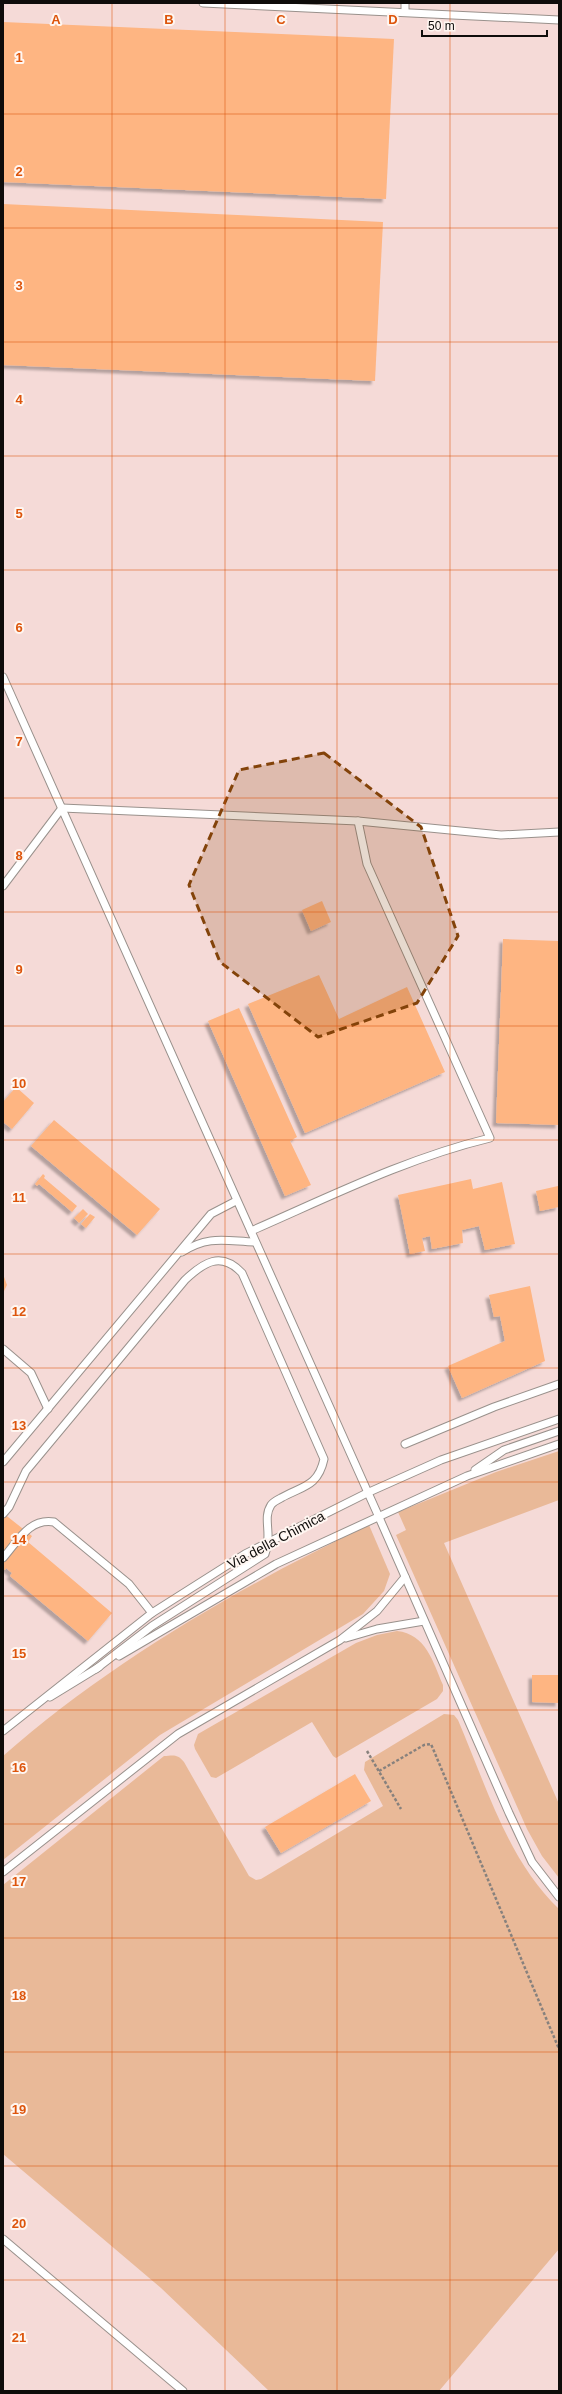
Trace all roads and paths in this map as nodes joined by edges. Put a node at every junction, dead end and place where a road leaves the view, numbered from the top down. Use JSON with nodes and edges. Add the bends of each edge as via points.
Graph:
{"nodes":[{"id":1,"x":203,"y":3,"type":"edge"},
{"id":2,"x":405,"y":3,"type":"edge"},
{"id":3,"x":405,"y":12,"type":"junction"},
{"id":4,"x":559,"y":20,"type":"edge"},
{"id":5,"x":3,"y":677,"type":"edge"},
{"id":6,"x":62,"y":808,"type":"junction"},
{"id":7,"x":358,"y":821,"type":"junction"},
{"id":8,"x":559,"y":832,"type":"edge"},
{"id":9,"x":3,"y":886,"type":"edge"},
{"id":10,"x":236,"y":1201,"type":"junction"},
{"id":11,"x":250,"y":1231,"type":"junction"},
{"id":12,"x":255,"y":1242,"type":"junction"},
{"id":13,"x":177,"y":1256,"type":"junction"},
{"id":14,"x":3,"y":1348,"type":"edge"},
{"id":15,"x":559,"y":1384,"type":"edge"},
{"id":16,"x":48,"y":1409,"type":"junction"},
{"id":17,"x":559,"y":1419,"type":"edge"},
{"id":18,"x":559,"y":1431,"type":"edge"},
{"id":19,"x":405,"y":1444,"type":"dead end"},
{"id":20,"x":559,"y":1444,"type":"edge"},
{"id":21,"x":3,"y":1462,"type":"edge"},
{"id":22,"x":467,"y":1476,"type":"junction"},
{"id":23,"x":368,"y":1494,"type":"junction"},
{"id":24,"x":3,"y":1514,"type":"edge"},
{"id":25,"x":378,"y":1515,"type":"junction"},
{"id":26,"x":268,"y":1543,"type":"junction"},
{"id":27,"x":3,"y":1558,"type":"edge"},
{"id":28,"x":405,"y":1577,"type":"junction"},
{"id":29,"x":152,"y":1613,"type":"junction"},
{"id":30,"x":424,"y":1621,"type":"junction"},
{"id":31,"x":340,"y":1640,"type":"junction"},
{"id":32,"x":96,"y":1669,"type":"junction"},
{"id":33,"x":23,"y":1714,"type":"junction"},
{"id":34,"x":3,"y":1731,"type":"edge"},
{"id":35,"x":367,"y":1751,"type":"dead end"},
{"id":36,"x":379,"y":1771,"type":"junction"},
{"id":37,"x":401,"y":1809,"type":"dead end"},
{"id":38,"x":3,"y":1872,"type":"edge"},
{"id":39,"x":559,"y":1897,"type":"edge"},
{"id":40,"x":559,"y":2049,"type":"edge"},
{"id":41,"x":3,"y":2238,"type":"edge"},
{"id":42,"x":183,"y":2391,"type":"edge"}],
"edges":[{"from":1,"to":3,"type":"lane"},
{"from":2,"to":3,"type":"lane"},
{"from":3,"to":4,"type":"lane","via":[[470,18]]},
{"from":5,"to":6,"type":"lane"},
{"from":6,"to":7,"type":"lane"},
{"from":6,"to":9,"type":"lane"},
{"from":6,"to":10,"type":"lane"},
{"from":7,"to":8,"type":"lane","via":[[501,835]]},
{"from":7,"to":11,"type":"lane","via":[[368,864],[490,1138],[446,1148]]},
{"from":10,"to":11,"type":"lane"},
{"from":10,"to":13,"type":"lane","via":[[211,1214]]},
{"from":11,"to":12,"type":"lane"},
{"from":12,"to":13,"type":"lane","via":[[208,1240],[195,1244]]},
{"from":12,"to":23,"type":"lane"},
{"from":13,"to":16,"type":"lane"},
{"from":14,"to":16,"type":"lane","via":[[30,1373]]},
{"from":15,"to":19,"type":"lane","via":[[494,1407]]},
{"from":16,"to":21,"type":"lane"},
{"from":17,"to":23,"type":"lane","name":"Via della Chimica","via":[[441,1460]]},
{"from":18,"to":22,"type":"lane","via":[[504,1450]]},
{"from":20,"to":22,"type":"lane","name":"Via della Chimica"},
{"from":22,"to":25,"type":"lane","name":"Via della Chimica"},
{"from":23,"to":25,"type":"lane"},
{"from":23,"to":26,"type":"lane","name":"Via della Chimica"},
{"from":24,"to":26,"type":"lane","via":[[26,1471],[185,1280],[208,1262],[227,1261],[242,1273],[324,1459],[319,1477],[311,1484],[272,1504],[266,1514]]},
{"from":25,"to":28,"type":"lane"},
{"from":25,"to":32,"type":"lane","name":"Via della Chimica","via":[[249,1578]]},
{"from":26,"to":29,"type":"lane","name":"Via della Chimica","via":[[245,1554]]},
{"from":26,"to":32,"type":"lane","via":[[265,1554],[152,1626]]},
{"from":27,"to":29,"type":"lane","via":[[30,1526],[46,1521],[54,1522],[129,1584]]},
{"from":28,"to":30,"type":"lane"},
{"from":28,"to":31,"type":"lane","via":[[377,1610]]},
{"from":29,"to":33,"type":"lane","name":"Via della Chimica"},
{"from":30,"to":31,"type":"lane","via":[[377,1629]]},
{"from":30,"to":39,"type":"lane","via":[[532,1862]]},
{"from":31,"to":38,"type":"lane","via":[[178,1734]]},
{"from":32,"to":33,"type":"lane","name":"Via della Chimica"},
{"from":33,"to":34,"type":"lane","name":"Via della Chimica"},
{"from":35,"to":36,"type":"path"},
{"from":36,"to":37,"type":"path"},
{"from":36,"to":40,"type":"path","via":[[430,1744]]},
{"from":41,"to":42,"type":"lane"}]}
